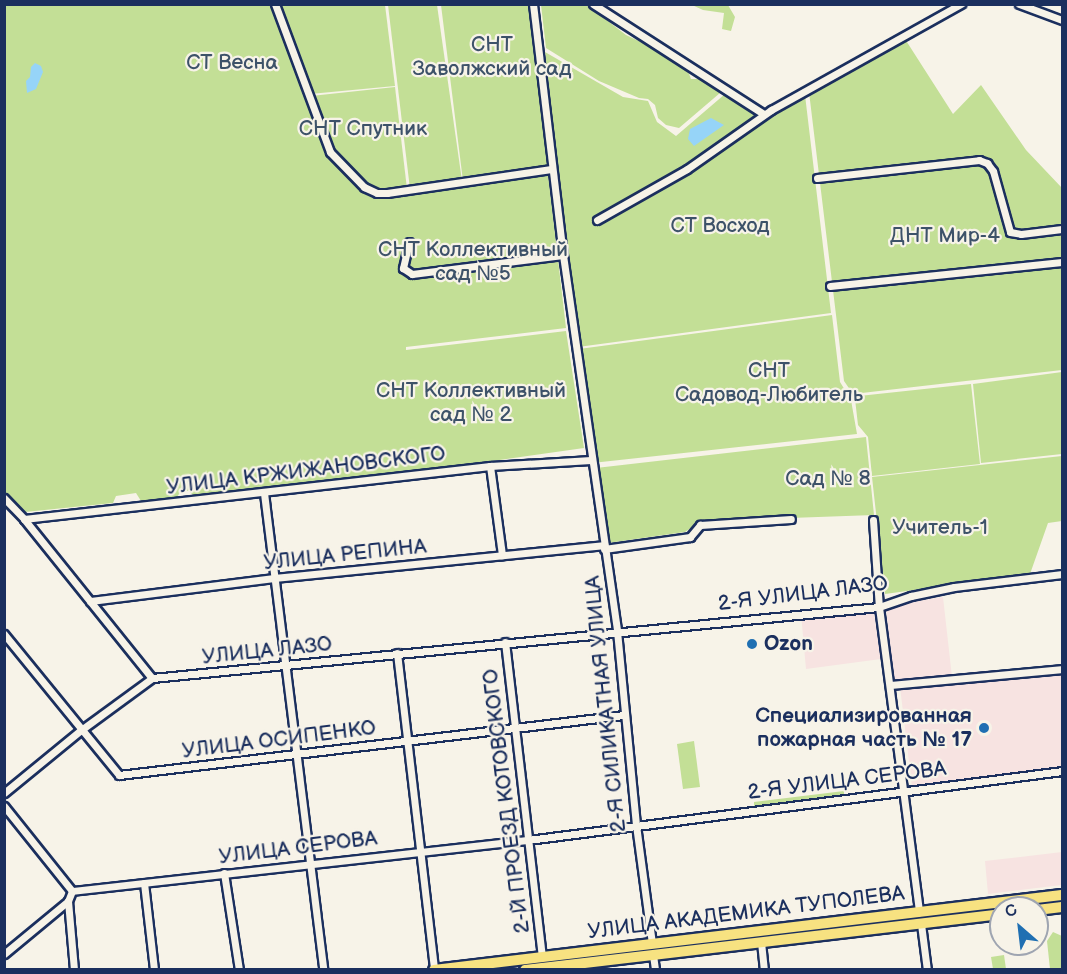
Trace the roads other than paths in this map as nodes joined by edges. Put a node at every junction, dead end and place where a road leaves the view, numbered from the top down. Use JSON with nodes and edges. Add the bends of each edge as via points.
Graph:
{"nodes":[{"id":1,"x":275,"y":4,"type":"edge"},
{"id":2,"x":533,"y":4,"type":"edge"},
{"id":3,"x":593,"y":4,"type":"edge"},
{"id":4,"x":961,"y":4,"type":"edge"},
{"id":5,"x":1019,"y":4,"type":"edge"},
{"id":6,"x":1062,"y":20,"type":"edge"},
{"id":7,"x":764,"y":114,"type":"junction"},
{"id":8,"x":551,"y":170,"type":"junction"},
{"id":9,"x":817,"y":178,"type":"dead end"},
{"id":10,"x":597,"y":220,"type":"dead end"},
{"id":11,"x":1062,"y":229,"type":"edge"},
{"id":12,"x":409,"y":242,"type":"dead end"},
{"id":13,"x":563,"y":255,"type":"junction"},
{"id":14,"x":1062,"y":262,"type":"edge"},
{"id":15,"x":830,"y":286,"type":"dead end"},
{"id":16,"x":591,"y":460,"type":"junction"},
{"id":17,"x":490,"y":466,"type":"junction"},
{"id":18,"x":264,"y":493,"type":"junction"},
{"id":19,"x":4,"y":498,"type":"edge"},
{"id":20,"x":24,"y":519,"type":"junction"},
{"id":21,"x":791,"y":519,"type":"dead end"},
{"id":22,"x":873,"y":520,"type":"dead end"},
{"id":23,"x":604,"y":547,"type":"junction"},
{"id":24,"x":502,"y":555,"type":"junction"},
{"id":25,"x":1062,"y":574,"type":"edge"},
{"id":26,"x":275,"y":578,"type":"junction"},
{"id":27,"x":90,"y":601,"type":"junction"},
{"id":28,"x":879,"y":607,"type":"junction"},
{"id":29,"x":617,"y":631,"type":"junction"},
{"id":30,"x":4,"y":634,"type":"edge"},
{"id":31,"x":505,"y":642,"type":"junction"},
{"id":32,"x":397,"y":653,"type":"junction"},
{"id":33,"x":286,"y":666,"type":"junction"},
{"id":34,"x":1062,"y":669,"type":"edge"},
{"id":35,"x":152,"y":678,"type":"junction"},
{"id":36,"x":891,"y":685,"type":"junction"},
{"id":37,"x":624,"y":715,"type":"junction"},
{"id":38,"x":515,"y":729,"type":"junction"},
{"id":39,"x":81,"y":730,"type":"junction"},
{"id":40,"x":407,"y":742,"type":"junction"},
{"id":41,"x":296,"y":754,"type":"junction"},
{"id":42,"x":1062,"y":771,"type":"edge"},
{"id":43,"x":904,"y":792,"type":"junction"},
{"id":44,"x":4,"y":793,"type":"edge"},
{"id":45,"x":4,"y":806,"type":"edge"},
{"id":46,"x":636,"y":825,"type":"junction"},
{"id":47,"x":528,"y":840,"type":"junction"},
{"id":48,"x":420,"y":850,"type":"junction"},
{"id":49,"x":309,"y":864,"type":"junction"},
{"id":50,"x":224,"y":873,"type":"junction"},
{"id":51,"x":144,"y":883,"type":"junction"},
{"id":52,"x":72,"y":891,"type":"junction"},
{"id":53,"x":1062,"y":895,"type":"edge"},
{"id":54,"x":68,"y":902,"type":"junction"},
{"id":55,"x":924,"y":911,"type":"junction"},
{"id":56,"x":989,"y":915,"type":"edge"},
{"id":57,"x":917,"y":924,"type":"junction"},
{"id":58,"x":761,"y":942,"type":"junction"},
{"id":59,"x":653,"y":949,"type":"junction"},
{"id":60,"x":4,"y":954,"type":"edge"},
{"id":61,"x":542,"y":957,"type":"junction"},
{"id":62,"x":456,"y":968,"type":"edge"},
{"id":63,"x":74,"y":969,"type":"edge"},
{"id":64,"x":154,"y":969,"type":"edge"},
{"id":65,"x":238,"y":969,"type":"edge"},
{"id":66,"x":323,"y":969,"type":"edge"},
{"id":67,"x":434,"y":969,"type":"edge"},
{"id":68,"x":525,"y":969,"type":"edge"},
{"id":69,"x":655,"y":969,"type":"edge"},
{"id":70,"x":764,"y":969,"type":"edge"},
{"id":71,"x":927,"y":969,"type":"edge"}],
"edges":[{"from":1,"to":8,"type":"street","via":[[330,152],[364,187],[387,193]]},
{"from":2,"to":8,"type":"street","name":"2-Я СИЛИКАТНАЯ УЛИЦА"},
{"from":3,"to":7,"type":"street"},
{"from":4,"to":7,"type":"street"},
{"from":5,"to":6,"type":"street"},
{"from":7,"to":10,"type":"street","via":[[687,169]]},
{"from":8,"to":13,"type":"street","name":"2-Я СИЛИКАТНАЯ УЛИЦА"},
{"from":9,"to":11,"type":"street","via":[[979,160],[993,171],[1010,232]]},
{"from":12,"to":13,"type":"street","via":[[403,268],[412,274]]},
{"from":13,"to":16,"type":"street","name":"2-Я СИЛИКАТНАЯ УЛИЦА"},
{"from":14,"to":15,"type":"street"},
{"from":16,"to":17,"type":"street","name":"УЛИЦА КРЖИЖАНОВСКОГО"},
{"from":16,"to":23,"type":"street","name":"2-Я СИЛИКАТНАЯ УЛИЦА"},
{"from":17,"to":18,"type":"street","name":"УЛИЦА КРЖИЖАНОВСКОГО"},
{"from":17,"to":24,"type":"street"},
{"from":18,"to":20,"type":"street","name":"УЛИЦА КРЖИЖАНОВСКОГО"},
{"from":18,"to":26,"type":"street"},
{"from":19,"to":20,"type":"street"},
{"from":20,"to":27,"type":"street"},
{"from":21,"to":23,"type":"street","name":"УЛИЦА РЕПИНА","via":[[700,525],[690,537]]},
{"from":22,"to":28,"type":"street"},
{"from":23,"to":24,"type":"street","name":"УЛИЦА РЕПИНА"},
{"from":23,"to":29,"type":"street","name":"2-Я СИЛИКАТНАЯ УЛИЦА"},
{"from":24,"to":26,"type":"street","name":"УЛИЦА РЕПИНА"},
{"from":25,"to":28,"type":"street","name":"2-Я УЛИЦА ЛАЗО","via":[[954,588]]},
{"from":26,"to":27,"type":"street","name":"УЛИЦА РЕПИНА"},
{"from":26,"to":33,"type":"street"},
{"from":27,"to":35,"type":"street"},
{"from":28,"to":29,"type":"street","name":"2-Я УЛИЦА ЛАЗО"},
{"from":28,"to":36,"type":"street"},
{"from":29,"to":31,"type":"street","name":"УЛИЦА ЛАЗО"},
{"from":29,"to":37,"type":"street","name":"2-Я СИЛИКАТНАЯ УЛИЦА"},
{"from":30,"to":39,"type":"street","name":"УЛИЦА ОСИПЕНКО"},
{"from":31,"to":32,"type":"street","name":"УЛИЦА ЛАЗО"},
{"from":31,"to":38,"type":"street","name":"2-Й ПРОЕЗД КОТОВСКОГО"},
{"from":32,"to":33,"type":"street","name":"УЛИЦА ЛАЗО"},
{"from":32,"to":40,"type":"street"},
{"from":33,"to":35,"type":"street","name":"УЛИЦА ЛАЗО"},
{"from":33,"to":41,"type":"street"},
{"from":34,"to":36,"type":"street"},
{"from":35,"to":39,"type":"street"},
{"from":36,"to":43,"type":"street"},
{"from":37,"to":38,"type":"street","name":"УЛИЦА ОСИПЕНКО"},
{"from":37,"to":46,"type":"street","name":"2-Я СИЛИКАТНАЯ УЛИЦА"},
{"from":38,"to":40,"type":"street","name":"УЛИЦА ОСИПЕНКО"},
{"from":38,"to":47,"type":"street","name":"2-Й ПРОЕЗД КОТОВСКОГО"},
{"from":39,"to":41,"type":"street","name":"УЛИЦА ОСИПЕНКО","via":[[119,775]]},
{"from":39,"to":44,"type":"street"},
{"from":40,"to":41,"type":"street","name":"УЛИЦА ОСИПЕНКО"},
{"from":40,"to":48,"type":"street"},
{"from":41,"to":49,"type":"street"},
{"from":42,"to":43,"type":"street","name":"2-Я УЛИЦА СЕРОВА"},
{"from":43,"to":46,"type":"street","name":"2-Я УЛИЦА СЕРОВА"},
{"from":43,"to":55,"type":"street"},
{"from":45,"to":52,"type":"street"},
{"from":46,"to":47,"type":"street","name":"УЛИЦА СЕРОВА"},
{"from":46,"to":59,"type":"street","name":"2-Я СИЛИКАТНАЯ УЛИЦА"},
{"from":47,"to":48,"type":"street","name":"УЛИЦА СЕРОВА"},
{"from":47,"to":61,"type":"street","name":"2-Й ПРОЕЗД КОТОВСКОГО"},
{"from":48,"to":49,"type":"street","name":"УЛИЦА СЕРОВА"},
{"from":48,"to":67,"type":"street"},
{"from":49,"to":50,"type":"street","name":"УЛИЦА СЕРОВА"},
{"from":49,"to":66,"type":"street"},
{"from":50,"to":51,"type":"street","name":"УЛИЦА СЕРОВА"},
{"from":50,"to":65,"type":"street"},
{"from":51,"to":52,"type":"street","name":"УЛИЦА СЕРОВА"},
{"from":51,"to":64,"type":"street"},
{"from":52,"to":54,"type":"street"},
{"from":53,"to":55,"type":"main road","name":"УЛИЦА АКАДЕМИКА ТУПОЛЕВА"},
{"from":54,"to":60,"type":"street"},
{"from":54,"to":63,"type":"street"},
{"from":55,"to":57,"type":"main road"},
{"from":55,"to":59,"type":"main road","name":"УЛИЦА АКАДЕМИКА ТУПОЛЕВА"},
{"from":56,"to":57,"type":"main road","name":"УЛИЦА АКАДЕМИКА ТУПОЛЕВА"},
{"from":57,"to":58,"type":"main road","name":"УЛИЦА АКАДЕМИКА ТУПОЛЕВА"},
{"from":57,"to":71,"type":"street"},
{"from":58,"to":59,"type":"main road","name":"УЛИЦА АКАДЕМИКА ТУПОЛЕВА"},
{"from":58,"to":70,"type":"street"},
{"from":59,"to":61,"type":"main road","name":"УЛИЦА АКАДЕМИКА ТУПОЛЕВА"},
{"from":59,"to":68,"type":"main road","name":"УЛИЦА АКАДЕМИКА ТУПОЛЕВА"},
{"from":59,"to":69,"type":"street","name":"2-Я СИЛИКАТНАЯ УЛИЦА"},
{"from":61,"to":62,"type":"main road","name":"УЛИЦА АКАДЕМИКА ТУПОЛЕВА"},
{"from":62,"to":67,"type":"main road","name":"УЛИЦА АКАДЕМИКА ТУПОЛЕВА"}]}
